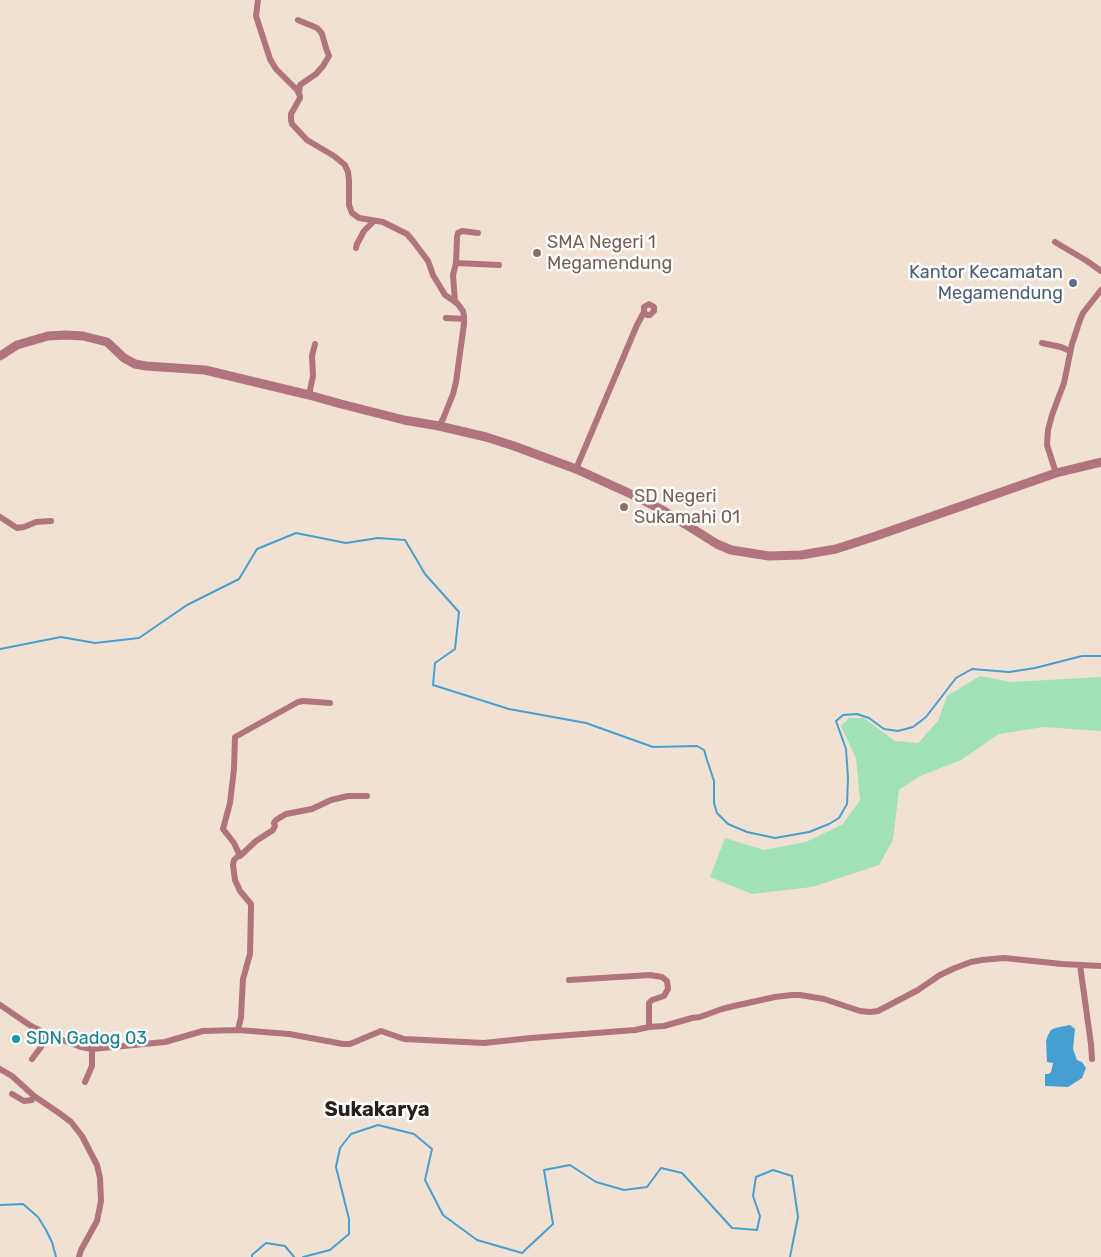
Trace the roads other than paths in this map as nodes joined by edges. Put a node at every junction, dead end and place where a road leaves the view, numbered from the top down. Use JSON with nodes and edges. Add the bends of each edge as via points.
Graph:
{"nodes":[{"id":1,"x":258,"y":0,"type":"edge"},
{"id":2,"x":298,"y":20,"type":"dead end"},
{"id":3,"x":298,"y":92,"type":"junction"},
{"id":4,"x":374,"y":221,"type":"junction"},
{"id":5,"x":478,"y":233,"type":"dead end"},
{"id":6,"x":1055,"y":242,"type":"dead end"},
{"id":7,"x":356,"y":248,"type":"dead end"},
{"id":8,"x":456,"y":263,"type":"junction"},
{"id":9,"x":499,"y":266,"type":"dead end"},
{"id":10,"x":1101,"y":272,"type":"edge"},
{"id":11,"x":1101,"y":290,"type":"edge"},
{"id":12,"x":455,"y":302,"type":"junction"},
{"id":13,"x":644,"y":312,"type":"dead end"},
{"id":14,"x":446,"y":318,"type":"dead end"},
{"id":15,"x":464,"y":319,"type":"junction"},
{"id":16,"x":1042,"y":343,"type":"dead end"},
{"id":17,"x":315,"y":344,"type":"dead end"},
{"id":18,"x":1070,"y":352,"type":"junction"},
{"id":19,"x":0,"y":356,"type":"edge"},
{"id":20,"x":309,"y":395,"type":"junction"},
{"id":21,"x":439,"y":426,"type":"junction"},
{"id":22,"x":1101,"y":462,"type":"edge"},
{"id":23,"x":576,"y":469,"type":"junction"},
{"id":24,"x":1056,"y":473,"type":"junction"},
{"id":25,"x":0,"y":518,"type":"edge"},
{"id":26,"x":51,"y":521,"type":"dead end"},
{"id":27,"x":330,"y":703,"type":"dead end"},
{"id":28,"x":367,"y":796,"type":"dead end"},
{"id":29,"x":240,"y":856,"type":"junction"},
{"id":30,"x":1080,"y":965,"type":"junction"},
{"id":31,"x":1101,"y":966,"type":"edge"},
{"id":32,"x":569,"y":980,"type":"dead end"},
{"id":33,"x":0,"y":1005,"type":"edge"},
{"id":34,"x":649,"y":1027,"type":"junction"},
{"id":35,"x":238,"y":1030,"type":"junction"},
{"id":36,"x":47,"y":1034,"type":"junction"},
{"id":37,"x":92,"y":1049,"type":"junction"},
{"id":38,"x":32,"y":1058,"type":"dead end"},
{"id":39,"x":1092,"y":1059,"type":"dead end"},
{"id":40,"x":0,"y":1069,"type":"edge"},
{"id":41,"x":85,"y":1082,"type":"dead end"},
{"id":42,"x":12,"y":1094,"type":"dead end"},
{"id":43,"x":34,"y":1096,"type":"junction"},
{"id":44,"x":79,"y":1257,"type":"edge"}],
"edges":[{"from":1,"to":3,"type":"street","via":[[256,16],[270,59]]},
{"from":2,"to":3,"type":"street","via":[[320,31],[330,56],[300,85]]},
{"from":3,"to":4,"type":"street","via":[[300,98],[290,116],[292,124],[307,140],[343,163],[348,172],[348,205],[351,211],[359,218]]},
{"from":4,"to":7,"type":"street","via":[[364,231]]},
{"from":4,"to":12,"type":"street","via":[[383,222],[410,237],[428,261],[444,293]]},
{"from":5,"to":8,"type":"street","via":[[458,233]]},
{"from":6,"to":10,"type":"street"},
{"from":8,"to":9,"type":"street"},
{"from":8,"to":12,"type":"street","via":[[453,275]]},
{"from":11,"to":18,"type":"street","via":[[1082,316]]},
{"from":12,"to":15,"type":"street","via":[[463,311]]},
{"from":13,"to":23,"type":"street"},
{"from":14,"to":15,"type":"street"},
{"from":15,"to":21,"type":"street","via":[[456,382]]},
{"from":16,"to":18,"type":"street"},
{"from":17,"to":20,"type":"street"},
{"from":18,"to":24,"type":"street","via":[[1047,438]]},
{"from":19,"to":20,"type":"street","via":[[17,345],[48,336],[83,336],[107,342],[136,364],[205,370]]},
{"from":20,"to":21,"type":"street"},
{"from":21,"to":23,"type":"street","via":[[495,440]]},
{"from":22,"to":24,"type":"street"},
{"from":23,"to":24,"type":"street","via":[[664,511],[717,544],[731,550],[769,556],[836,549]]},
{"from":25,"to":26,"type":"street","via":[[17,528]]},
{"from":27,"to":29,"type":"street","via":[[298,702],[235,737],[230,803],[223,829]]},
{"from":28,"to":29,"type":"street","via":[[348,796],[286,814],[276,820],[273,830]]},
{"from":29,"to":35,"type":"street","via":[[233,862],[235,880],[251,909],[250,954],[242,979]]},
{"from":30,"to":31,"type":"street"},
{"from":30,"to":34,"type":"street","via":[[1004,958],[982,960],[955,968],[918,990],[870,1012],[800,995],[776,997]]},
{"from":30,"to":39,"type":"street"},
{"from":32,"to":34,"type":"street","via":[[662,977],[667,981],[668,989],[664,996],[649,1003]]},
{"from":33,"to":36,"type":"street"},
{"from":34,"to":35,"type":"street","via":[[484,1043],[404,1039],[381,1031],[350,1044]]},
{"from":35,"to":37,"type":"street","via":[[203,1031],[165,1042]]},
{"from":36,"to":37,"type":"street"},
{"from":36,"to":38,"type":"street"},
{"from":37,"to":41,"type":"street","via":[[92,1066]]},
{"from":40,"to":43,"type":"street"},
{"from":42,"to":43,"type":"street","via":[[24,1101],[32,1100]]},
{"from":43,"to":44,"type":"street","via":[[71,1122],[82,1136],[99,1171],[101,1201],[97,1221]]}]}
